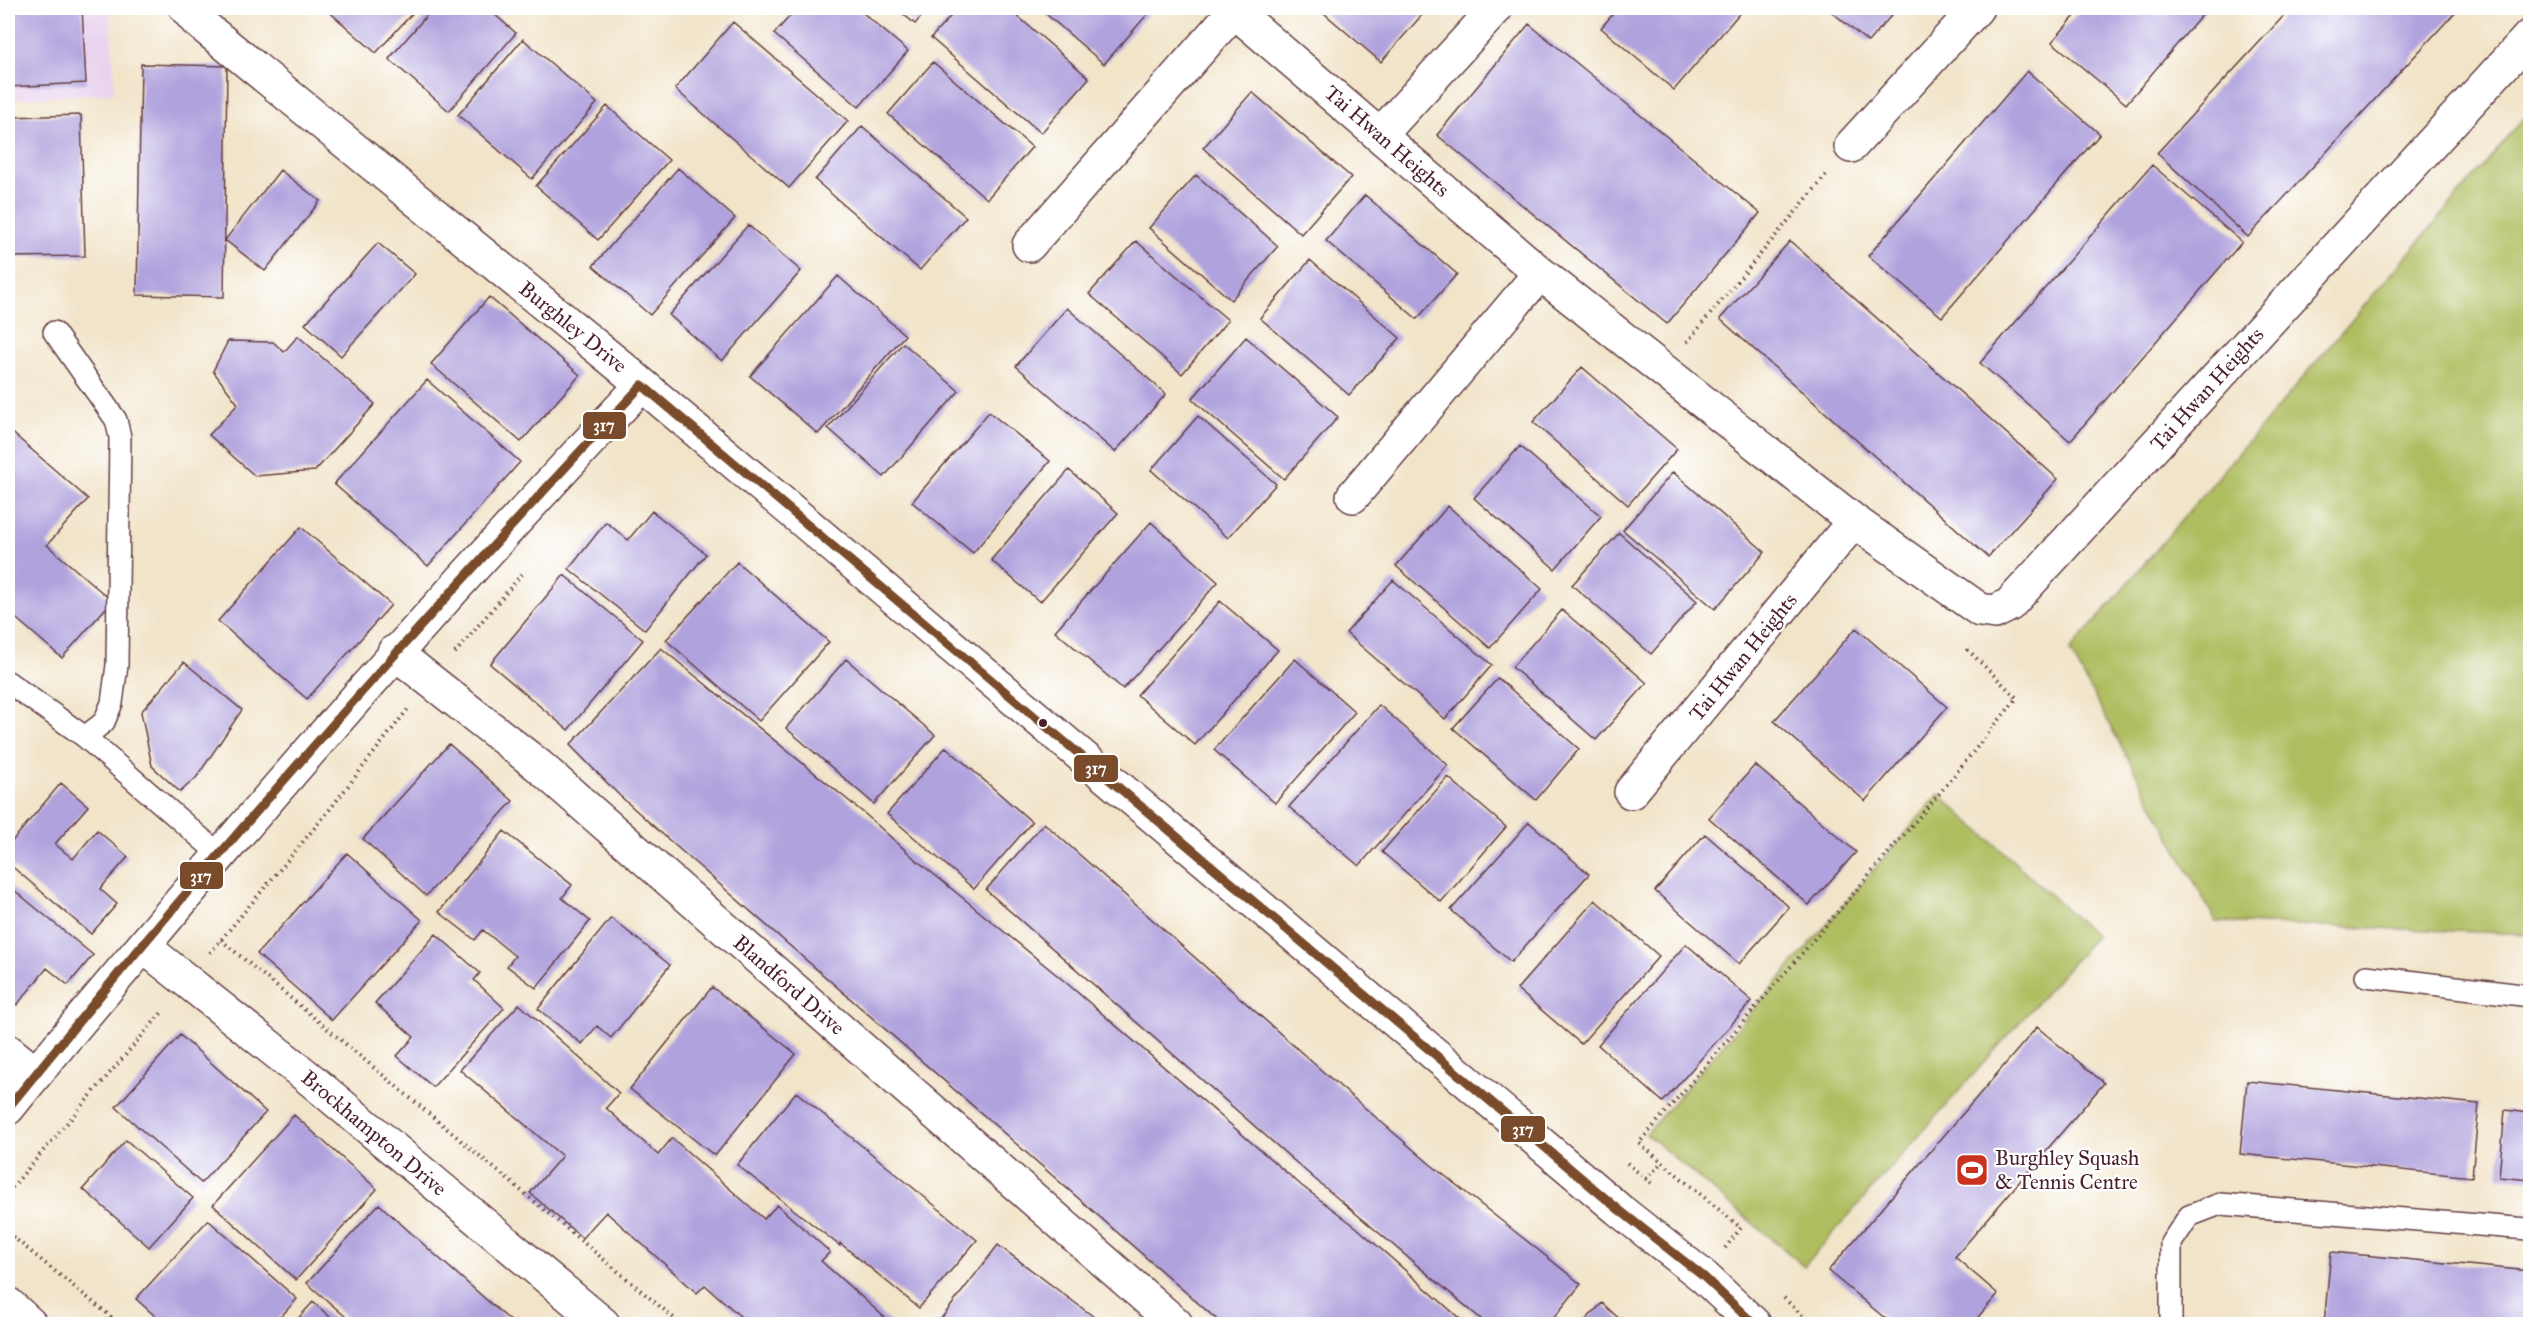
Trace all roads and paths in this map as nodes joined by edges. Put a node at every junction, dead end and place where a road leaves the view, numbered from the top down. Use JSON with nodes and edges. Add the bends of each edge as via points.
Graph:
{"nodes":[{"id":1,"x":186,"y":8,"type":"edge"},
{"id":2,"x":1496,"y":8,"type":"edge"},
{"id":3,"x":1977,"y":8,"type":"edge"},
{"id":4,"x":1233,"y":9,"type":"edge"},
{"id":5,"x":2530,"y":36,"type":"edge"},
{"id":6,"x":1380,"y":135,"type":"junction"},
{"id":7,"x":1851,"y":146,"type":"joint"},
{"id":8,"x":1029,"y":245,"type":"dead end"},
{"id":9,"x":1540,"y":273,"type":"junction"},
{"id":10,"x":54,"y":333,"type":"dead end"},
{"id":11,"x":1663,"y":371,"type":"junction"},
{"id":12,"x":642,"y":385,"type":"junction"},
{"id":13,"x":1353,"y":496,"type":"dead end"},
{"id":14,"x":1854,"y":521,"type":"junction"},
{"id":15,"x":527,"y":568,"type":"dead end"},
{"id":16,"x":1995,"y":612,"type":"junction"},
{"id":17,"x":394,"y":652,"type":"junction"},
{"id":18,"x":8,"y":682,"type":"edge"},
{"id":19,"x":433,"y":683,"type":"junction"},
{"id":20,"x":85,"y":737,"type":"junction"},
{"id":21,"x":1631,"y":792,"type":"dead end"},
{"id":22,"x":219,"y":854,"type":"junction"},
{"id":23,"x":221,"y":940,"type":"junction"},
{"id":24,"x":142,"y":946,"type":"junction"},
{"id":25,"x":2366,"y":976,"type":"dead end"},
{"id":26,"x":186,"y":980,"type":"junction"},
{"id":27,"x":2530,"y":996,"type":"edge"},
{"id":28,"x":8,"y":1051,"type":"edge"},
{"id":29,"x":35,"y":1073,"type":"junction"},
{"id":30,"x":8,"y":1108,"type":"edge"},
{"id":31,"x":8,"y":1192,"type":"edge"},
{"id":32,"x":2528,"y":1229,"type":"dead end"},
{"id":33,"x":8,"y":1233,"type":"edge"},
{"id":34,"x":1704,"y":1277,"type":"junction"},
{"id":35,"x":8,"y":1304,"type":"edge"},
{"id":36,"x":30,"y":1324,"type":"edge"},
{"id":37,"x":120,"y":1324,"type":"edge"},
{"id":38,"x":603,"y":1324,"type":"edge"},
{"id":39,"x":681,"y":1324,"type":"edge"},
{"id":40,"x":1176,"y":1324,"type":"edge"},
{"id":41,"x":1754,"y":1324,"type":"edge"},
{"id":42,"x":2171,"y":1324,"type":"edge"}],
"edges":[{"from":1,"to":12,"type":"street","name":"Burghley Drive"},
{"from":2,"to":6,"type":"street"},
{"from":3,"to":7,"type":"street"},
{"from":4,"to":6,"type":"street","name":"Tai Hwan Heights"},
{"from":4,"to":8,"type":"street","name":"Tai Hwan Heights"},
{"from":5,"to":16,"type":"street","name":"Tai Hwan Heights","via":[[2017,597]]},
{"from":6,"to":9,"type":"street","name":"Tai Hwan Heights"},
{"from":7,"to":11,"type":"path"},
{"from":9,"to":11,"type":"street","name":"Tai Hwan Heights"},
{"from":9,"to":13,"type":"street"},
{"from":10,"to":20,"type":"lane","via":[[116,420],[120,437],[117,665],[112,703],[104,722]]},
{"from":11,"to":14,"type":"street","name":"Tai Hwan Heights"},
{"from":12,"to":17,"type":"street"},
{"from":12,"to":34,"type":"street","name":"Burghley Drive","via":[[1618,1209]]},
{"from":14,"to":16,"type":"street","name":"Tai Hwan Heights","via":[[1980,610]]},
{"from":14,"to":21,"type":"street","name":"Tai Hwan Heights"},
{"from":15,"to":19,"type":"path"},
{"from":16,"to":34,"type":"path","via":[[1968,650],[2017,698],[1639,1143],[1741,1228]]},
{"from":17,"to":19,"type":"street","name":"Blandford Drive"},
{"from":17,"to":22,"type":"street"},
{"from":18,"to":20,"type":"lane"},
{"from":19,"to":23,"type":"path"},
{"from":19,"to":40,"type":"street","name":"Blandford Drive","via":[[539,766]]},
{"from":20,"to":22,"type":"lane"},
{"from":22,"to":24,"type":"street"},
{"from":23,"to":26,"type":"path"},
{"from":23,"to":39,"type":"path"},
{"from":24,"to":26,"type":"street","name":"Brockhampton Drive"},
{"from":24,"to":29,"type":"street"},
{"from":25,"to":27,"type":"lane"},
{"from":26,"to":31,"type":"path"},
{"from":26,"to":38,"type":"street","name":"Brockhampton Drive"},
{"from":28,"to":29,"type":"street"},
{"from":29,"to":30,"type":"street"},
{"from":32,"to":42,"type":"lane","via":[[2220,1204],[2189,1216],[2171,1243]]},
{"from":33,"to":37,"type":"path"},
{"from":34,"to":41,"type":"street","name":"Burghley Drive"},
{"from":35,"to":36,"type":"street"}]}
